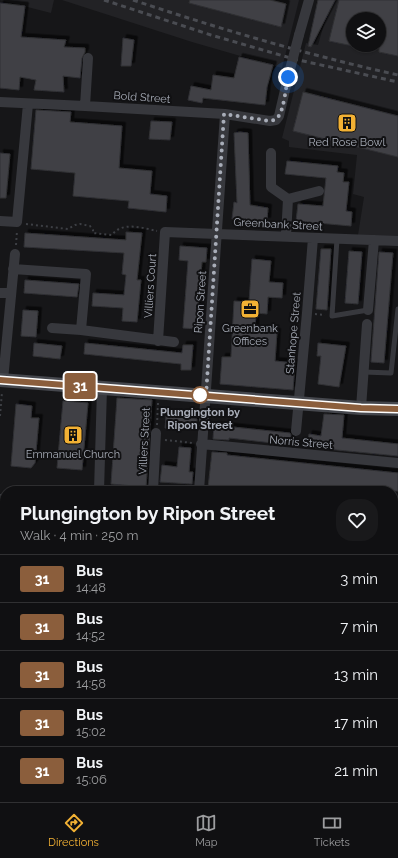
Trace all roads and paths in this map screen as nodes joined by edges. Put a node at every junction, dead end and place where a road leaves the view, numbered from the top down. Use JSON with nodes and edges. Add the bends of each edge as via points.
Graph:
{"nodes":[{"id":1,"x":308,"y":0,"type":"edge"},
{"id":2,"x":88,"y":58,"type":"dead end"},
{"id":3,"x":0,"y":102,"type":"edge"},
{"id":4,"x":28,"y":104,"type":"junction"},
{"id":5,"x":85,"y":106,"type":"junction"},
{"id":6,"x":224,"y":114,"type":"junction"},
{"id":7,"x":271,"y":152,"type":"dead end"},
{"id":8,"x":319,"y":191,"type":"dead end"},
{"id":9,"x":288,"y":199,"type":"junction"},
{"id":10,"x":0,"y":221,"type":"edge"},
{"id":11,"x":17,"y":222,"type":"junction"},
{"id":12,"x":165,"y":232,"type":"junction"},
{"id":13,"x":216,"y":233,"type":"junction"},
{"id":14,"x":286,"y":236,"type":"junction"},
{"id":15,"x":313,"y":238,"type":"junction"},
{"id":16,"x":337,"y":239,"type":"junction"},
{"id":17,"x":374,"y":240,"type":"junction"},
{"id":18,"x":398,"y":242,"type":"edge"},
{"id":19,"x":14,"y":254,"type":"joint"},
{"id":20,"x":13,"y":269,"type":"junction"},
{"id":21,"x":0,"y":293,"type":"edge"},
{"id":22,"x":11,"y":294,"type":"junction"},
{"id":23,"x":398,"y":309,"type":"edge"},
{"id":24,"x":368,"y":310,"type":"joint"},
{"id":25,"x":307,"y":313,"type":"junction"},
{"id":26,"x":332,"y":316,"type":"junction"},
{"id":27,"x":367,"y":324,"type":"dead end"},
{"id":28,"x":52,"y":328,"type":"dead end"},
{"id":29,"x":81,"y":330,"type":"junction"},
{"id":30,"x":158,"y":341,"type":"junction"},
{"id":31,"x":174,"y":342,"type":"dead end"},
{"id":32,"x":364,"y":372,"type":"junction"},
{"id":33,"x":1,"y":380,"type":"edge"},
{"id":34,"x":102,"y":388,"type":"junction"},
{"id":35,"x":159,"y":392,"type":"junction"},
{"id":36,"x":206,"y":396,"type":"junction"},
{"id":37,"x":298,"y":403,"type":"junction"},
{"id":38,"x":361,"y":408,"type":"junction"},
{"id":39,"x":398,"y":409,"type":"edge"},
{"id":40,"x":0,"y":416,"type":"edge"},
{"id":41,"x":296,"y":431,"type":"dead end"},
{"id":42,"x":156,"y":436,"type":"junction"},
{"id":43,"x":202,"y":444,"type":"junction"},
{"id":44,"x":398,"y":463,"type":"edge"},
{"id":45,"x":99,"y":486,"type":"edge"},
{"id":46,"x":153,"y":486,"type":"edge"},
{"id":47,"x":199,"y":486,"type":"edge"}],
"edges":[{"from":1,"to":6,"type":"street","name":"Bold Street","bridge":true,"via":[[280,116],[270,121]]},
{"from":2,"to":5,"type":"street"},
{"from":3,"to":4,"type":"street","name":"Bold Street"},
{"from":4,"to":5,"type":"street","name":"Bold Street"},
{"from":4,"to":11,"type":"street"},
{"from":5,"to":6,"type":"street","name":"Bold Street"},
{"from":6,"to":13,"type":"street","name":"Ripon Street"},
{"from":7,"to":9,"type":"street","via":[[271,187]]},
{"from":8,"to":9,"type":"street"},
{"from":9,"to":14,"type":"street"},
{"from":10,"to":11,"type":"street"},
{"from":11,"to":12,"type":"path","via":[[68,229],[80,224],[90,226],[93,233],[112,234],[122,227]]},
{"from":11,"to":19,"type":"path"},
{"from":12,"to":13,"type":"street","name":"Greenbank Street"},
{"from":12,"to":30,"type":"street","name":"Villiers Court"},
{"from":13,"to":14,"type":"street","name":"Greenbank Street"},
{"from":13,"to":36,"type":"street","name":"Ripon Street"},
{"from":14,"to":15,"type":"street","name":"Greenbank Street"},
{"from":15,"to":16,"type":"street","name":"Greenbank Street"},
{"from":15,"to":25,"type":"street","name":"Stanhope Street"},
{"from":16,"to":17,"type":"street","name":"Greenbank Street"},
{"from":16,"to":26,"type":"lane"},
{"from":17,"to":18,"type":"street","name":"Greenbank Street"},
{"from":17,"to":24,"type":"street"},
{"from":19,"to":20,"type":"street"},
{"from":20,"to":22,"type":"street"},
{"from":20,"to":29,"type":"street","via":[[86,274]]},
{"from":21,"to":22,"type":"street"},
{"from":22,"to":33,"type":"street"},
{"from":23,"to":32,"type":"lane","via":[[391,373]]},
{"from":24,"to":26,"type":"lane"},
{"from":25,"to":26,"type":"path"},
{"from":25,"to":37,"type":"street","name":"Stanhope Street"},
{"from":27,"to":32,"type":"street"},
{"from":28,"to":29,"type":"street"},
{"from":29,"to":30,"type":"street"},
{"from":30,"to":31,"type":"street"},
{"from":32,"to":38,"type":"street"},
{"from":33,"to":34,"type":"street"},
{"from":33,"to":40,"type":"path"},
{"from":34,"to":35,"type":"street"},
{"from":34,"to":45,"type":"street"},
{"from":35,"to":36,"type":"street"},
{"from":35,"to":42,"type":"path","name":"Villiers Street"},
{"from":36,"to":37,"type":"street"},
{"from":36,"to":43,"type":"street","name":"Ripon Street"},
{"from":37,"to":38,"type":"street"},
{"from":37,"to":41,"type":"street","name":"Stanhope Street"},
{"from":38,"to":39,"type":"street"},
{"from":42,"to":43,"type":"path"},
{"from":42,"to":46,"type":"street","name":"Villiers Street"},
{"from":43,"to":44,"type":"street","name":"Norris Street"},
{"from":43,"to":47,"type":"street","name":"Ripon Street"}]}
